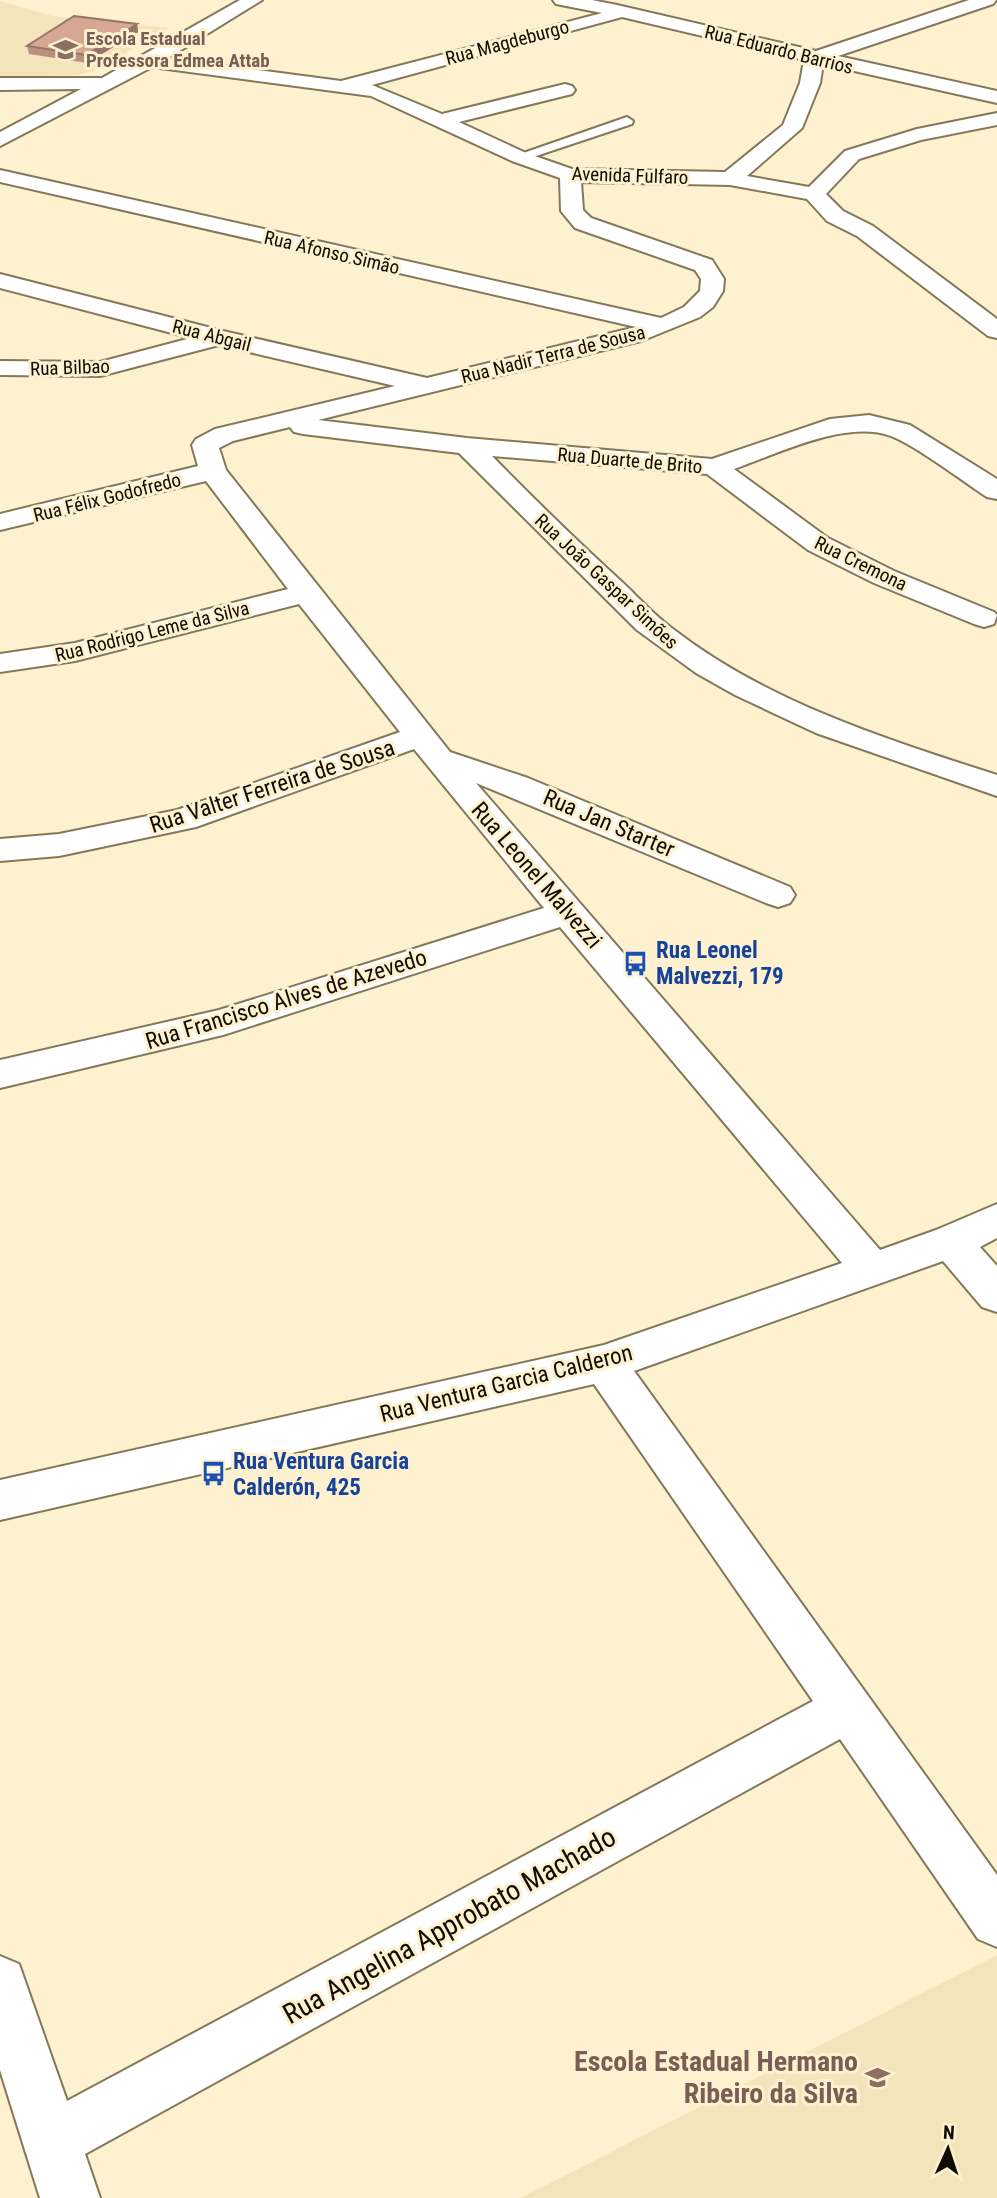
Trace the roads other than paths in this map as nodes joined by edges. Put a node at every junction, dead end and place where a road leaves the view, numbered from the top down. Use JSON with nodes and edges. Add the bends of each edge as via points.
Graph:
{"nodes":[{"id":1,"x":253,"y":0,"type":"edge"},
{"id":2,"x":562,"y":0,"type":"edge"},
{"id":3,"x":669,"y":0,"type":"edge"},
{"id":4,"x":981,"y":2,"type":"edge"},
{"id":5,"x":629,"y":11,"type":"junction"},
{"id":6,"x":997,"y":12,"type":"edge"},
{"id":7,"x":814,"y":58,"type":"junction"},
{"id":8,"x":149,"y":61,"type":"junction"},
{"id":9,"x":107,"y":82,"type":"junction"},
{"id":10,"x":0,"y":84,"type":"edge"},
{"id":11,"x":345,"y":86,"type":"junction"},
{"id":12,"x":565,"y":90,"type":"dead end"},
{"id":13,"x":997,"y":97,"type":"edge"},
{"id":14,"x":997,"y":119,"type":"edge"},
{"id":15,"x":442,"y":120,"type":"junction"},
{"id":16,"x":627,"y":121,"type":"dead end"},
{"id":17,"x":0,"y":140,"type":"edge"},
{"id":18,"x":519,"y":157,"type":"junction"},
{"id":19,"x":570,"y":175,"type":"junction"},
{"id":20,"x":0,"y":176,"type":"edge"},
{"id":21,"x":730,"y":179,"type":"junction"},
{"id":22,"x":814,"y":194,"type":"junction"},
{"id":23,"x":0,"y":281,"type":"edge"},
{"id":24,"x":664,"y":326,"type":"junction"},
{"id":25,"x":997,"y":331,"type":"edge"},
{"id":26,"x":220,"y":338,"type":"junction"},
{"id":27,"x":0,"y":368,"type":"edge"},
{"id":28,"x":425,"y":385,"type":"junction"},
{"id":29,"x":280,"y":424,"type":"junction"},
{"id":30,"x":467,"y":446,"type":"junction"},
{"id":31,"x":713,"y":467,"type":"junction"},
{"id":32,"x":213,"y":471,"type":"junction"},
{"id":33,"x":997,"y":491,"type":"edge"},
{"id":34,"x":0,"y":522,"type":"edge"},
{"id":35,"x":304,"y":594,"type":"junction"},
{"id":36,"x":984,"y":618,"type":"dead end"},
{"id":37,"x":0,"y":663,"type":"edge"},
{"id":38,"x":428,"y":748,"type":"junction"},
{"id":39,"x":997,"y":786,"type":"edge"},
{"id":40,"x":0,"y":850,"type":"edge"},
{"id":41,"x":778,"y":895,"type":"dead end"},
{"id":42,"x":569,"y":912,"type":"junction"},
{"id":43,"x":0,"y":1074,"type":"edge"},
{"id":44,"x":997,"y":1220,"type":"edge"},
{"id":45,"x":951,"y":1242,"type":"junction"},
{"id":46,"x":872,"y":1270,"type":"junction"},
{"id":47,"x":997,"y":1294,"type":"edge"},
{"id":48,"x":604,"y":1363,"type":"junction"},
{"id":49,"x":0,"y":1500,"type":"edge"},
{"id":50,"x":846,"y":1709,"type":"junction"},
{"id":51,"x":997,"y":1920,"type":"edge"},
{"id":52,"x":0,"y":1983,"type":"edge"},
{"id":53,"x":51,"y":2141,"type":"junction"},
{"id":54,"x":70,"y":2198,"type":"edge"}],
"edges":[{"from":1,"to":8,"type":"street"},
{"from":2,"to":5,"type":"street","name":"Rua Eduardo Barrios"},
{"from":3,"to":5,"type":"street","name":"Rua Magdeburgo"},
{"from":4,"to":6,"type":"street"},
{"from":4,"to":7,"type":"street"},
{"from":5,"to":7,"type":"street","name":"Rua Eduardo Barrios"},
{"from":5,"to":11,"type":"street","name":"Rua Magdeburgo"},
{"from":7,"to":13,"type":"street","name":"Rua Eduardo Barrios"},
{"from":7,"to":21,"type":"street","via":[[810,83],[792,128]]},
{"from":8,"to":9,"type":"street"},
{"from":8,"to":11,"type":"street","name":"Avenida Fulfaro"},
{"from":9,"to":10,"type":"street"},
{"from":9,"to":17,"type":"street"},
{"from":11,"to":15,"type":"street","name":"Avenida Fulfaro","via":[[376,91]]},
{"from":12,"to":15,"type":"street"},
{"from":14,"to":22,"type":"street","via":[[917,135],[852,155]]},
{"from":15,"to":18,"type":"street","name":"Avenida Fulfaro"},
{"from":16,"to":18,"type":"lane"},
{"from":18,"to":19,"type":"street","name":"Avenida Fulfaro"},
{"from":19,"to":21,"type":"street","name":"Avenida Fulfaro"},
{"from":19,"to":24,"type":"street","name":"Rua Nadir Terra de Sousa","via":[[572,211],[583,223],[688,257],[704,264],[713,275],[715,288],[709,299]]},
{"from":20,"to":24,"type":"street","name":"Rua Afonso Simão"},
{"from":21,"to":22,"type":"street","name":"Avenida Fulfaro"},
{"from":22,"to":25,"type":"street","via":[[835,216],[865,231]]},
{"from":23,"to":26,"type":"street","name":"Rua Abgail"},
{"from":24,"to":28,"type":"street","name":"Rua Nadir Terra de Sousa"},
{"from":26,"to":27,"type":"street","name":"Rua Bilbao","via":[[100,369]]},
{"from":26,"to":28,"type":"street","name":"Rua Abgail"},
{"from":28,"to":29,"type":"street","name":"Rua Nadir Terra de Sousa"},
{"from":29,"to":30,"type":"street","name":"Rua Duarte de Brito"},
{"from":29,"to":32,"type":"street","name":"Rua Nadir Terra de Sousa","via":[[211,439],[205,445]]},
{"from":30,"to":31,"type":"street","name":"Rua Duarte de Brito"},
{"from":30,"to":39,"type":"street","name":"Rua João Gaspar Simões","via":[[567,548],[667,640],[723,677],[778,707],[859,741]]},
{"from":31,"to":33,"type":"street","name":"Rua Duarte de Brito","via":[[839,425],[869,423],[901,431]]},
{"from":31,"to":36,"type":"street","name":"Rua Cremona","via":[[818,544],[884,578]]},
{"from":32,"to":34,"type":"street","name":"Rua Félix Godofredo"},
{"from":32,"to":35,"type":"street","name":"Rua Leonel Malvezzi"},
{"from":35,"to":37,"type":"street","name":"Rua Rodrigo Leme da Silva","via":[[75,652]]},
{"from":35,"to":38,"type":"street","name":"Rua Leonel Malvezzi"},
{"from":38,"to":40,"type":"street","name":"Rua Valter Ferreira de Sousa","via":[[184,819],[84,840]]},
{"from":38,"to":41,"type":"street","name":"Rua Jan Starter"},
{"from":38,"to":42,"type":"street","name":"Rua Leonel Malvezzi"},
{"from":42,"to":43,"type":"street","name":"Rua Francisco Alves de Azevedo","via":[[223,1022]]},
{"from":42,"to":46,"type":"street","name":"Rua Leonel Malvezzi"},
{"from":44,"to":45,"type":"street","name":"Rua Ventura Garcia Calderon"},
{"from":45,"to":46,"type":"street","name":"Rua Ventura Garcia Calderon"},
{"from":45,"to":47,"type":"street"},
{"from":46,"to":48,"type":"street","name":"Rua Ventura Garcia Calderon"},
{"from":48,"to":49,"type":"street","name":"Rua Ventura Garcia Calderon"},
{"from":48,"to":50,"type":"street"},
{"from":50,"to":51,"type":"street"},
{"from":50,"to":53,"type":"street","name":"Rua Angelina Approbato Machado"},
{"from":52,"to":53,"type":"street"},
{"from":53,"to":54,"type":"street"}]}
